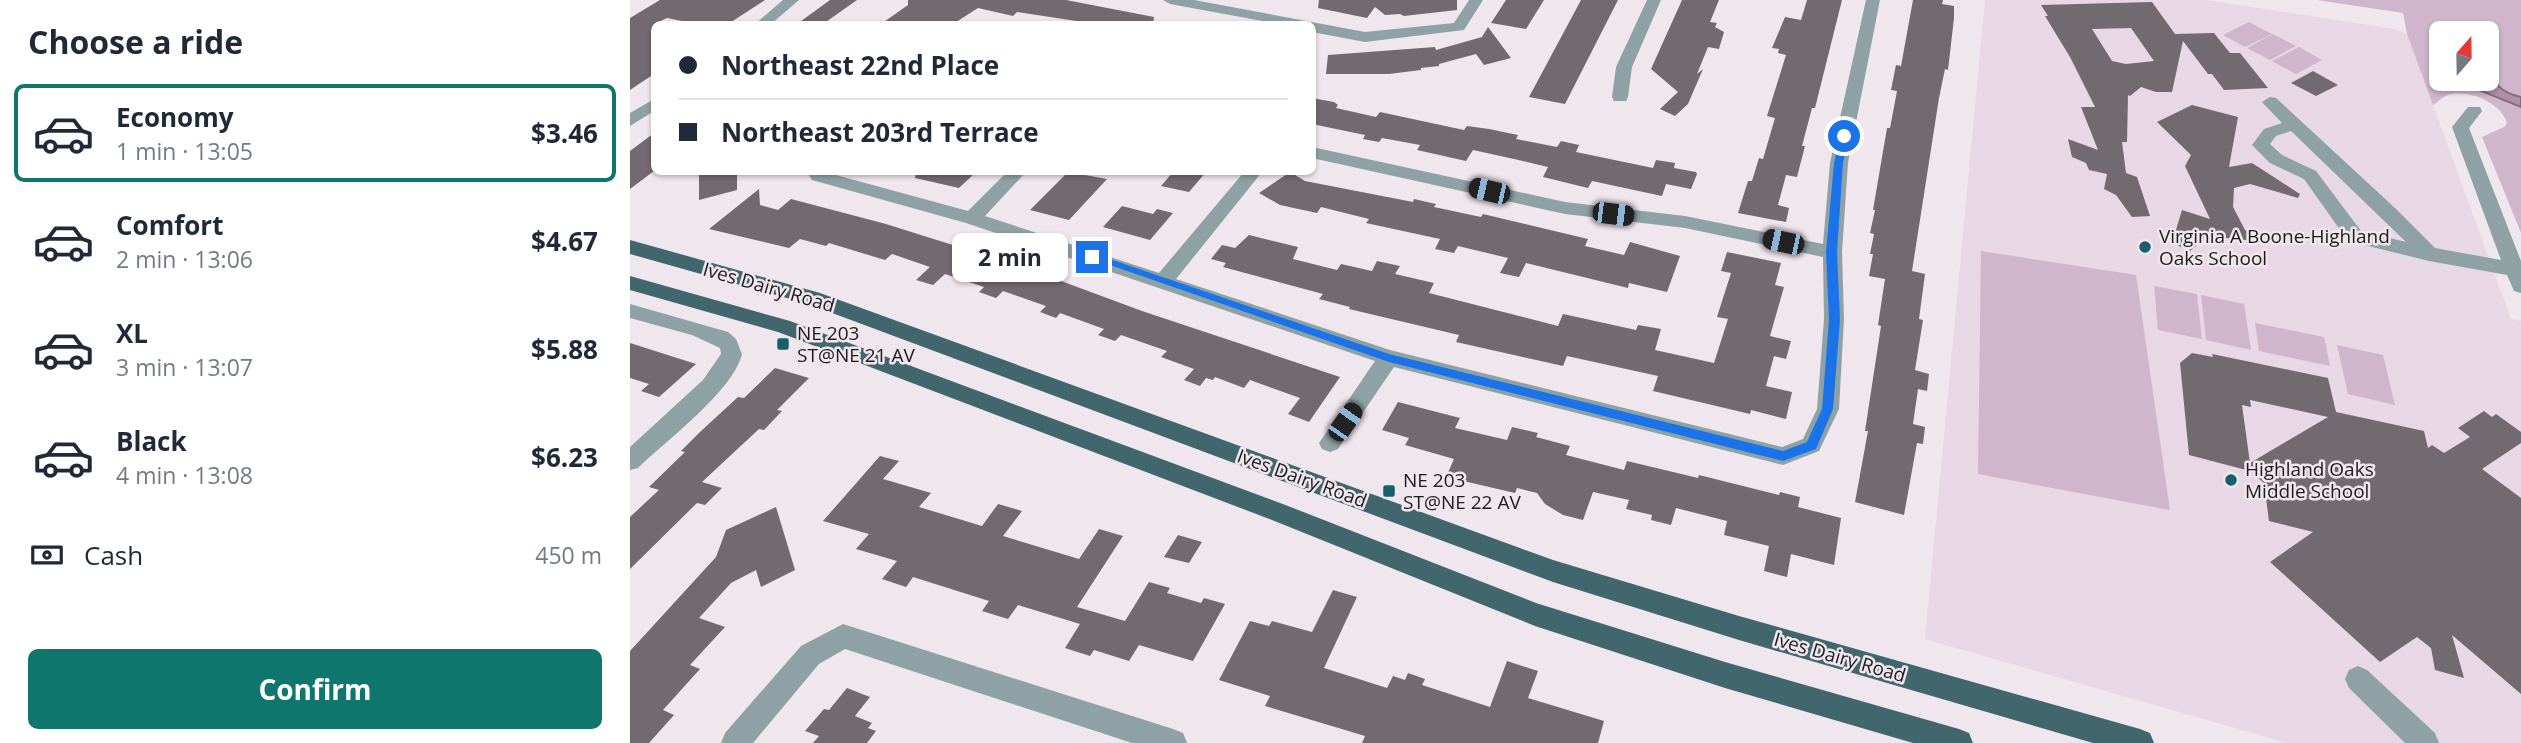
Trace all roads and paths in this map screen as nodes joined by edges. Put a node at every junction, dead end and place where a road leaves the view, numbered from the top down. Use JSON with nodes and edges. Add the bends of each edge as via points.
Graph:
{"nodes":[{"id":1,"x":793,"y":0,"type":"edge"},
{"id":2,"x":1170,"y":0,"type":"edge"},
{"id":3,"x":1476,"y":0,"type":"edge"},
{"id":4,"x":1654,"y":0,"type":"edge"},
{"id":5,"x":1873,"y":0,"type":"edge"},
{"id":6,"x":766,"y":21,"type":"edge"},
{"id":7,"x":1284,"y":21,"type":"edge"},
{"id":8,"x":1316,"y":28,"type":"edge"},
{"id":9,"x":1620,"y":97,"type":"dead end"},
{"id":10,"x":2270,"y":102,"type":"dead end"},
{"id":11,"x":651,"y":106,"type":"edge"},
{"id":12,"x":2474,"y":111,"type":"dead end"},
{"id":13,"x":630,"y":121,"type":"edge"},
{"id":14,"x":2295,"y":125,"type":"junction"},
{"id":15,"x":1316,"y":153,"type":"edge"},
{"id":16,"x":821,"y":175,"type":"edge"},
{"id":17,"x":1014,"y":175,"type":"edge"},
{"id":18,"x":1251,"y":175,"type":"edge"},
{"id":19,"x":972,"y":218,"type":"junction"},
{"id":20,"x":630,"y":247,"type":"edge"},
{"id":21,"x":1832,"y":252,"type":"junction"},
{"id":22,"x":2429,"y":254,"type":"junction"},
{"id":23,"x":2517,"y":278,"type":"edge"},
{"id":24,"x":1164,"y":280,"type":"junction"},
{"id":25,"x":630,"y":283,"type":"edge"},
{"id":26,"x":630,"y":310,"type":"edge"},
{"id":27,"x":1389,"y":358,"type":"junction"},
{"id":28,"x":1330,"y":443,"type":"dead end"},
{"id":29,"x":630,"y":461,"type":"edge"},
{"id":30,"x":2358,"y":679,"type":"dead end"},
{"id":31,"x":1156,"y":740,"type":"edge"},
{"id":32,"x":734,"y":743,"type":"edge"},
{"id":33,"x":1959,"y":743,"type":"edge"},
{"id":34,"x":2140,"y":743,"type":"edge"},
{"id":35,"x":2425,"y":743,"type":"edge"}],
"edges":[{"from":1,"to":6,"type":"street"},
{"from":2,"to":7,"type":"street"},
{"from":3,"to":8,"type":"street","via":[[1459,27],[1365,37]]},
{"from":4,"to":9,"type":"street","via":[[1624,67]]},
{"from":5,"to":21,"type":"street","via":[[1839,163]]},
{"from":10,"to":14,"type":"street"},
{"from":11,"to":13,"type":"street"},
{"from":12,"to":23,"type":"street","via":[[2460,127]]},
{"from":14,"to":22,"type":"street"},
{"from":14,"to":22,"type":"street","via":[[2270,131],[2261,145],[2276,159],[2310,175],[2355,236]]},
{"from":15,"to":21,"type":"street","via":[[1565,208],[1685,222]]},
{"from":16,"to":19,"type":"street"},
{"from":17,"to":19,"type":"street"},
{"from":18,"to":24,"type":"street"},
{"from":19,"to":24,"type":"street"},
{"from":20,"to":34,"type":"main road","name":"Ives Dairy Road","via":[[813,298],[1553,571]]},
{"from":21,"to":27,"type":"street","via":[[1834,320],[1828,409],[1811,445],[1783,456]]},
{"from":22,"to":23,"type":"street"},
{"from":24,"to":27,"type":"street"},
{"from":25,"to":33,"type":"main road","name":"Ives Dairy Road","via":[[783,326],[1535,614]]},
{"from":26,"to":29,"type":"street","via":[[709,333],[726,340],[732,351],[716,381]]},
{"from":27,"to":28,"type":"street"},
{"from":30,"to":35,"type":"street"},
{"from":31,"to":32,"type":"street","via":[[843,636],[810,655]]}]}
